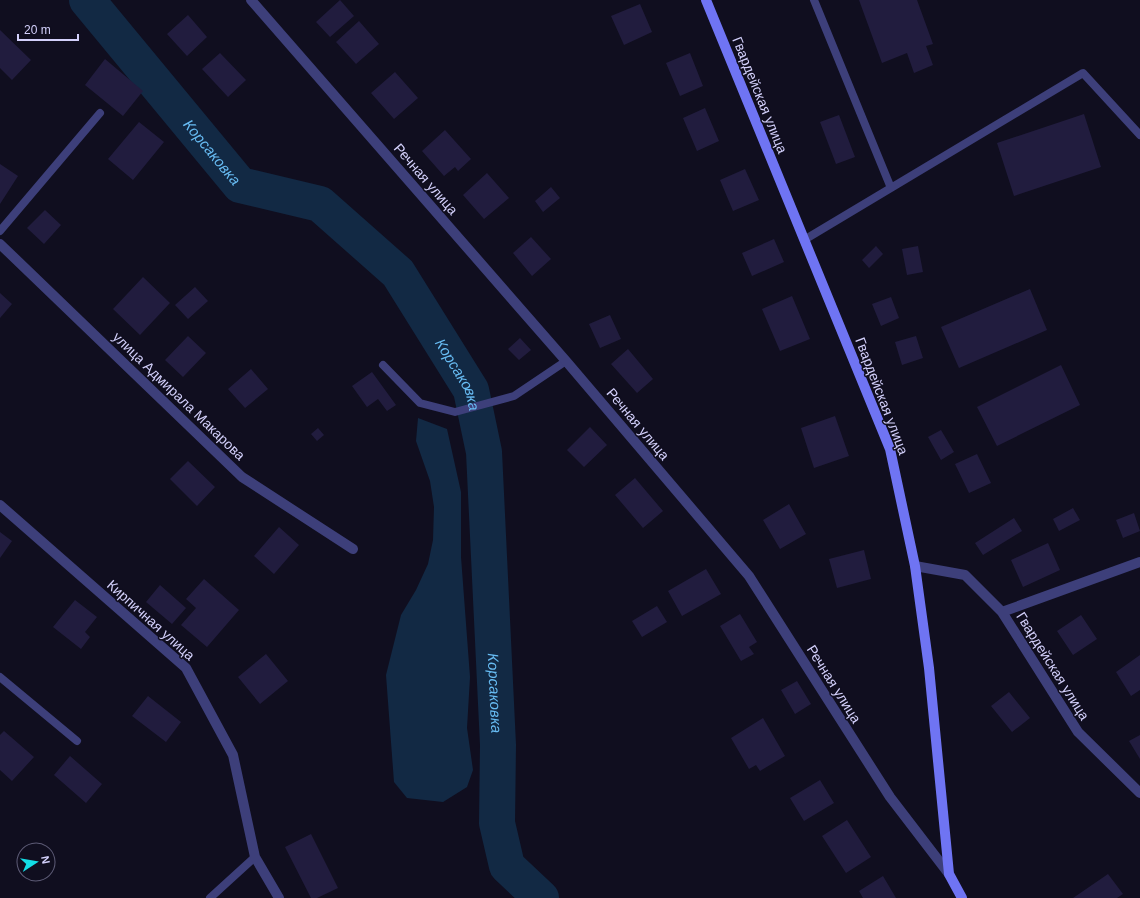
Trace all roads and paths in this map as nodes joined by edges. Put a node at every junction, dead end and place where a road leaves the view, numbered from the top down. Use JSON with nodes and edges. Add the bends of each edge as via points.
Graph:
{"nodes":[{"id":1,"x":251,"y":0,"type":"edge"},
{"id":2,"x":706,"y":0,"type":"edge"},
{"id":3,"x":814,"y":0,"type":"edge"},
{"id":4,"x":100,"y":113,"type":"dead end"},
{"id":5,"x":1140,"y":135,"type":"edge"},
{"id":6,"x":891,"y":188,"type":"junction"},
{"id":7,"x":0,"y":231,"type":"edge"},
{"id":8,"x":804,"y":240,"type":"junction"},
{"id":9,"x":0,"y":244,"type":"edge"},
{"id":10,"x":566,"y":361,"type":"junction"},
{"id":11,"x":383,"y":365,"type":"dead end"},
{"id":12,"x":0,"y":505,"type":"edge"},
{"id":13,"x":353,"y":549,"type":"dead end"},
{"id":14,"x":1140,"y":562,"type":"edge"},
{"id":15,"x":915,"y":566,"type":"junction"},
{"id":16,"x":1002,"y":612,"type":"junction"},
{"id":17,"x":0,"y":677,"type":"edge"},
{"id":18,"x":77,"y":741,"type":"dead end"},
{"id":19,"x":1140,"y":793,"type":"edge"},
{"id":20,"x":255,"y":857,"type":"junction"},
{"id":21,"x":949,"y":874,"type":"junction"},
{"id":22,"x":210,"y":898,"type":"edge"},
{"id":23,"x":279,"y":898,"type":"edge"},
{"id":24,"x":962,"y":898,"type":"edge"}],
"edges":[{"from":1,"to":10,"type":"street","name":"Речная улица"},
{"from":2,"to":8,"type":"main road","name":"Гвардейская улица"},
{"from":3,"to":6,"type":"lane"},
{"from":4,"to":7,"type":"lane"},
{"from":5,"to":6,"type":"lane","via":[[1083,73]]},
{"from":6,"to":8,"type":"lane"},
{"from":8,"to":15,"type":"main road","name":"Гвардейская улица","via":[[890,449]]},
{"from":9,"to":13,"type":"street","name":"улица Адмирала Макарова","via":[[242,477]]},
{"from":10,"to":11,"type":"lane","via":[[514,396],[455,412],[420,403]]},
{"from":10,"to":21,"type":"street","name":"Речная улица","via":[[749,576],[890,797]]},
{"from":12,"to":20,"type":"street","name":"Кирпичная улица","via":[[186,668],[233,755]]},
{"from":14,"to":16,"type":"street"},
{"from":15,"to":16,"type":"street","name":"Гвардейская улица","via":[[965,575]]},
{"from":15,"to":21,"type":"main road","via":[[929,668]]},
{"from":16,"to":19,"type":"street","name":"Гвардейская улица","via":[[1078,732]]},
{"from":17,"to":18,"type":"lane"},
{"from":20,"to":22,"type":"lane"},
{"from":20,"to":23,"type":"street","name":"Кирпичная улица"},
{"from":21,"to":24,"type":"main road","name":"Речная улица"}]}
